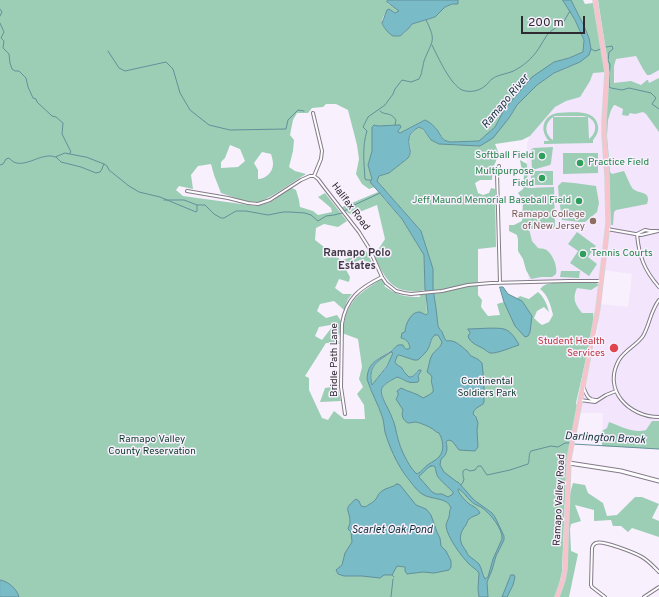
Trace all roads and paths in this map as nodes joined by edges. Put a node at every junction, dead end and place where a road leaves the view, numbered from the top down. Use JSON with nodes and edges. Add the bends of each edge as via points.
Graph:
{"nodes":[{"id":1,"x":595,"y":0,"type":"edge"},
{"id":2,"x":313,"y":113,"type":"dead end"},
{"id":3,"x":499,"y":166,"type":"dead end"},
{"id":4,"x":314,"y":176,"type":"junction"},
{"id":5,"x":187,"y":191,"type":"dead end"},
{"id":6,"x":607,"y":229,"type":"junction"},
{"id":7,"x":659,"y":231,"type":"edge"},
{"id":8,"x":637,"y":234,"type":"junction"},
{"id":9,"x":382,"y":277,"type":"junction"},
{"id":10,"x":602,"y":281,"type":"junction"},
{"id":11,"x":500,"y":283,"type":"junction"},
{"id":12,"x":659,"y":287,"type":"edge"},
{"id":13,"x":659,"y":300,"type":"edge"},
{"id":14,"x":583,"y":386,"type":"junction"},
{"id":15,"x":616,"y":391,"type":"junction"},
{"id":16,"x":600,"y":399,"type":"junction"},
{"id":17,"x":580,"y":400,"type":"junction"},
{"id":18,"x":345,"y":414,"type":"dead end"},
{"id":19,"x":659,"y":417,"type":"edge"},
{"id":20,"x":569,"y":463,"type":"junction"},
{"id":21,"x":659,"y":481,"type":"edge"},
{"id":22,"x":659,"y":572,"type":"edge"},
{"id":23,"x":659,"y":587,"type":"edge"},
{"id":24,"x":557,"y":597,"type":"edge"},
{"id":25,"x":605,"y":597,"type":"edge"},
{"id":26,"x":644,"y":597,"type":"edge"}],
"edges":[{"from":1,"to":6,"type":"main road","name":"Ramapo Valley Road","via":[[607,73],[604,134]]},
{"from":2,"to":4,"type":"street","via":[[322,150]]},
{"from":3,"to":11,"type":"street","via":[[497,172]]},
{"from":4,"to":5,"type":"street","via":[[308,176],[270,200],[258,204]]},
{"from":4,"to":9,"type":"street","name":"Halifax Road","via":[[364,240]]},
{"from":6,"to":8,"type":"street"},
{"from":6,"to":10,"type":"main road","name":"Ramapo Valley Road"},
{"from":7,"to":8,"type":"street"},
{"from":8,"to":12,"type":"street","via":[[642,260]]},
{"from":9,"to":11,"type":"street","name":"Halifax Road","via":[[389,286],[408,294],[490,282]]},
{"from":9,"to":18,"type":"street","name":"Bridle Path Lane","via":[[358,292],[344,314],[341,334],[341,387]]},
{"from":10,"to":11,"type":"street","name":"Halifax Road"},
{"from":10,"to":14,"type":"main road","name":"Ramapo Valley Road","via":[[595,331]]},
{"from":13,"to":15,"type":"street","via":[[640,340],[622,356],[617,366],[614,378]]},
{"from":14,"to":16,"type":"street","via":[[588,397],[593,400]]},
{"from":14,"to":17,"type":"main road","name":"Ramapo Valley Road"},
{"from":15,"to":16,"type":"street"},
{"from":15,"to":19,"type":"street","via":[[629,408],[642,414]]},
{"from":16,"to":17,"type":"street","via":[[595,402]]},
{"from":17,"to":20,"type":"main road","name":"Ramapo Valley Road"},
{"from":20,"to":21,"type":"main road","via":[[615,470]]},
{"from":20,"to":24,"type":"main road","name":"Ramapo Valley Road","via":[[565,570]]},
{"from":22,"to":25,"type":"street","via":[[636,554],[596,543],[592,548],[591,585]]},
{"from":23,"to":26,"type":"street"}]}
